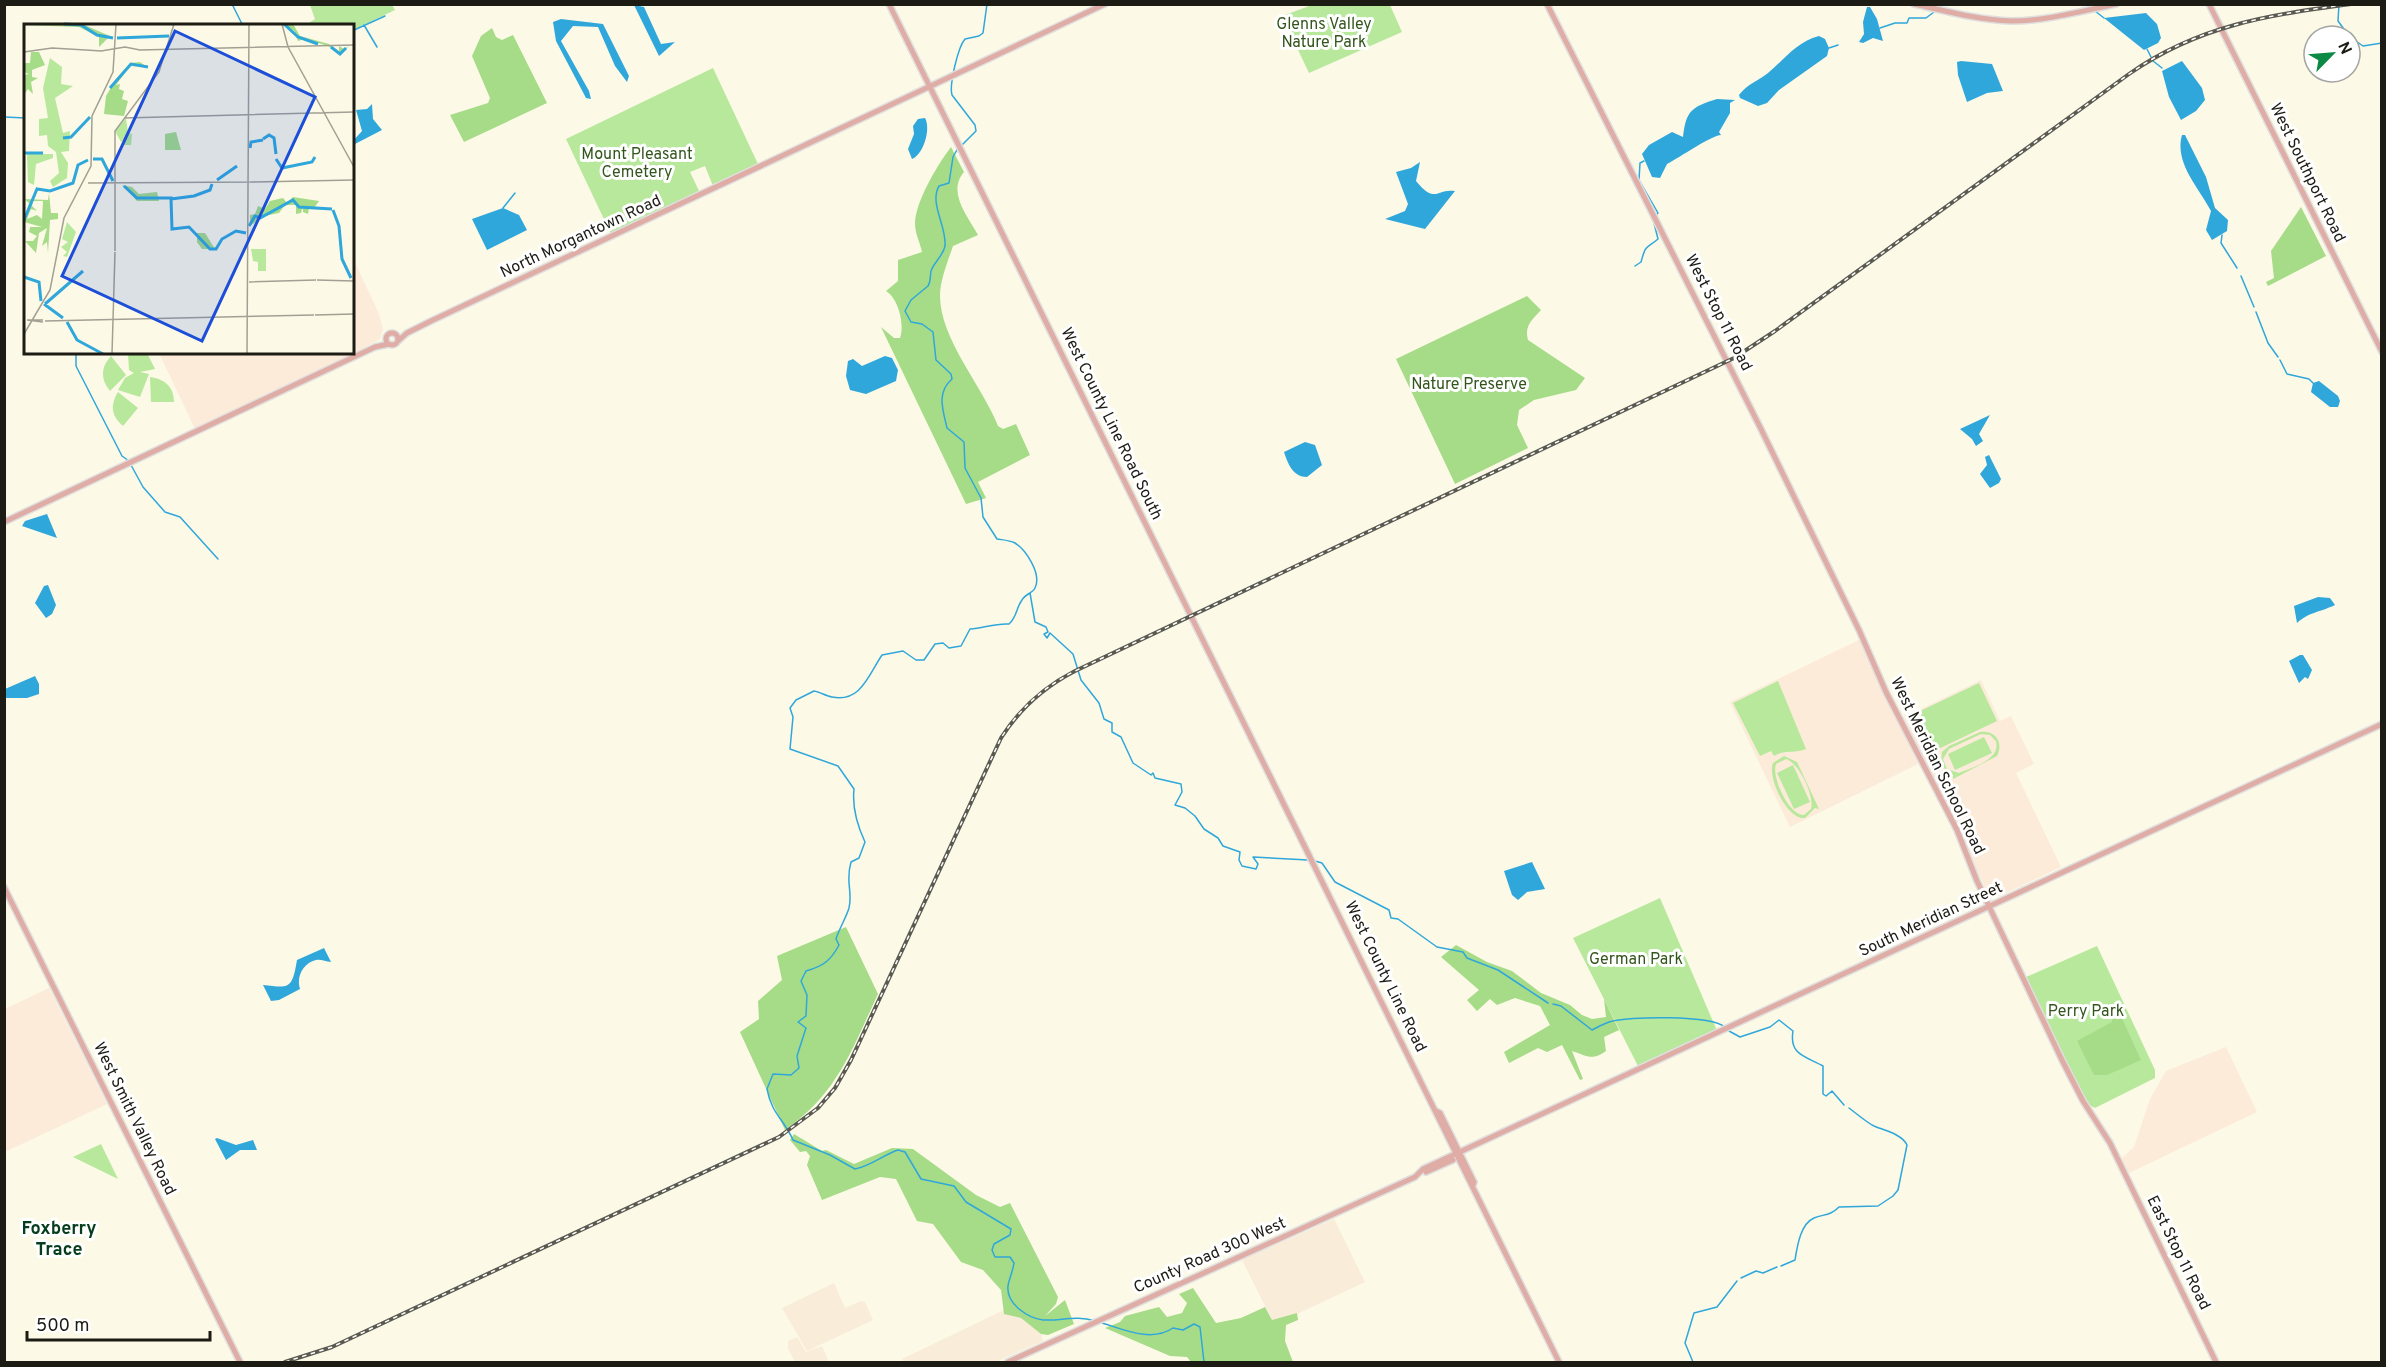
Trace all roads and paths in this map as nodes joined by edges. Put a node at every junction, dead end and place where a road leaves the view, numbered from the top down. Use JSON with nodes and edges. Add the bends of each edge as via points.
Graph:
{"nodes":[{"id":1,"x":889,"y":4,"type":"edge"},
{"id":2,"x":1105,"y":4,"type":"edge"},
{"id":3,"x":1547,"y":4,"type":"edge"},
{"id":4,"x":1914,"y":4,"type":"edge"},
{"id":5,"x":2116,"y":4,"type":"edge"},
{"id":6,"x":2209,"y":4,"type":"edge"},
{"id":7,"x":929,"y":88,"type":"junction"},
{"id":8,"x":407,"y":333,"type":"junction"},
{"id":9,"x":396,"y":334,"type":"junction"},
{"id":10,"x":386,"y":337,"type":"junction"},
{"id":11,"x":398,"y":341,"type":"junction"},
{"id":12,"x":389,"y":344,"type":"junction"},
{"id":13,"x":375,"y":347,"type":"junction"},
{"id":14,"x":2382,"y":352,"type":"edge"},
{"id":15,"x":4,"y":522,"type":"edge"},
{"id":16,"x":1861,"y":636,"type":"joint"},
{"id":17,"x":2382,"y":724,"type":"edge"},
{"id":18,"x":1309,"y":855,"type":"joint"},
{"id":19,"x":4,"y":887,"type":"edge"},
{"id":20,"x":1990,"y":907,"type":"junction"},
{"id":21,"x":1459,"y":1156,"type":"junction"},
{"id":22,"x":2116,"y":1156,"type":"joint"},
{"id":23,"x":240,"y":1362,"type":"edge"},
{"id":24,"x":1008,"y":1362,"type":"edge"},
{"id":25,"x":1559,"y":1362,"type":"edge"},
{"id":26,"x":2216,"y":1362,"type":"edge"}],
"edges":[{"from":1,"to":7,"type":"main road","name":"West County Line Road South"},
{"from":2,"to":7,"type":"main road","name":"North Morgantown Road"},
{"from":3,"to":16,"type":"main road","name":"West Stop 11 Road"},
{"from":4,"to":5,"type":"main road","via":[[2012,21]]},
{"from":6,"to":14,"type":"main road","name":"West Southport Road"},
{"from":7,"to":8,"type":"main road","name":"North Morgantown Road"},
{"from":7,"to":18,"type":"main road","name":"West County Line Road South"},
{"from":8,"to":9,"type":"main road","name":"North Morgantown Road"},
{"from":8,"to":11,"type":"main road","name":"North Morgantown Road"},
{"from":9,"to":10,"type":"main road"},
{"from":9,"to":11,"type":"main road"},
{"from":10,"to":12,"type":"main road"},
{"from":10,"to":13,"type":"main road"},
{"from":11,"to":12,"type":"main road"},
{"from":12,"to":13,"type":"main road"},
{"from":13,"to":15,"type":"main road"},
{"from":16,"to":20,"type":"main road","name":"West Meridian School Road","via":[[1957,830]]},
{"from":17,"to":20,"type":"main road","name":"South Meridian Street"},
{"from":18,"to":21,"type":"main road","name":"West County Line Road"},
{"from":19,"to":23,"type":"main road","name":"West Smith Valley Road"},
{"from":20,"to":21,"type":"main road","name":"South Meridian Street"},
{"from":20,"to":22,"type":"main road","name":"West Meridian School Road","via":[[2078,1094]]},
{"from":21,"to":24,"type":"main road","name":"County Road 300 West"},
{"from":21,"to":25,"type":"main road","name":"West County Line Road"},
{"from":22,"to":26,"type":"main road","name":"East Stop 11 Road"}]}
